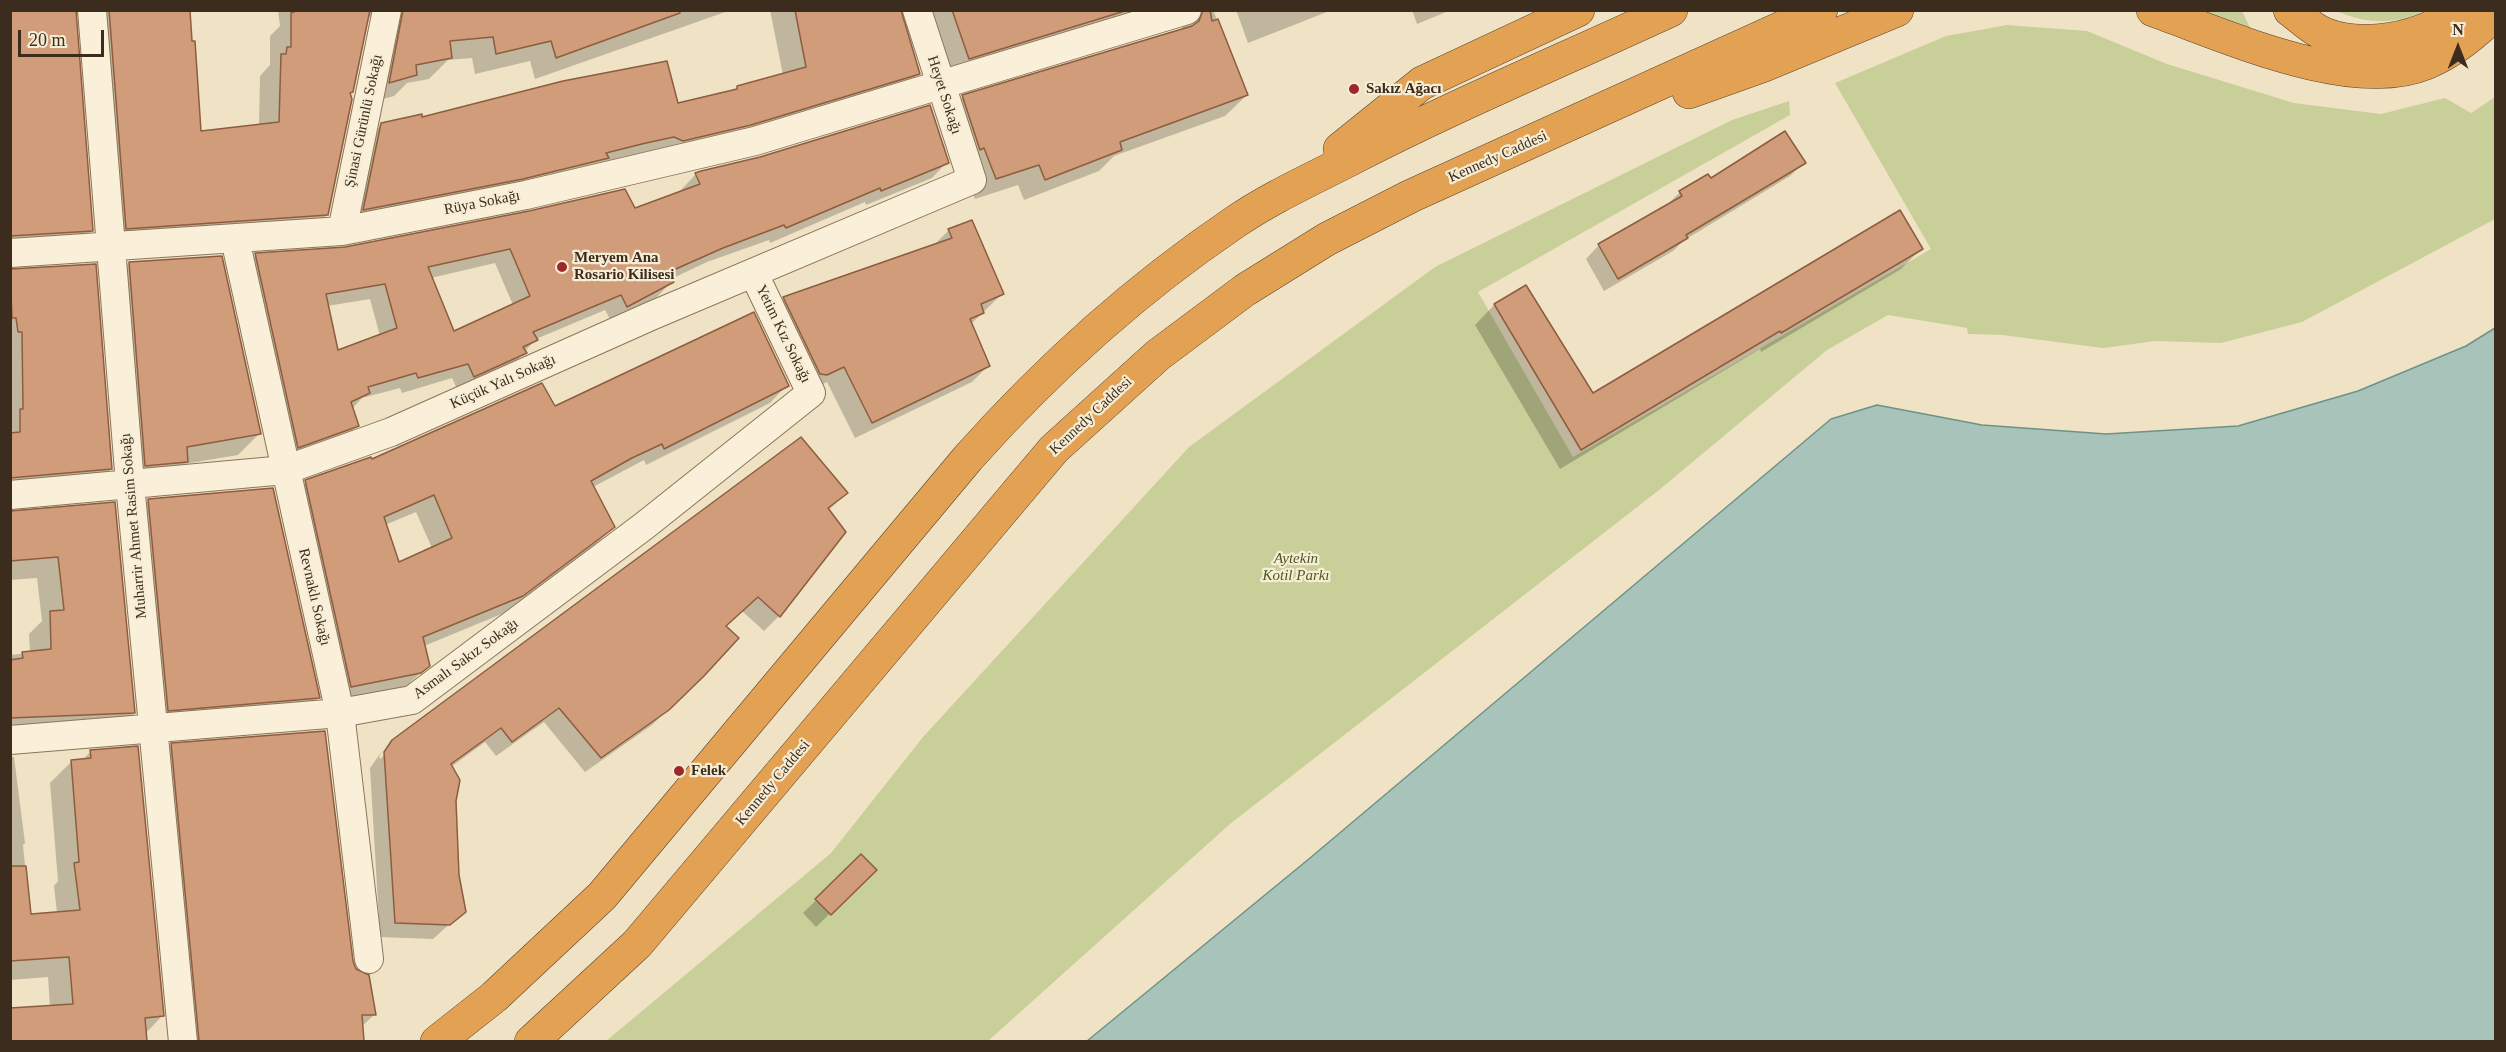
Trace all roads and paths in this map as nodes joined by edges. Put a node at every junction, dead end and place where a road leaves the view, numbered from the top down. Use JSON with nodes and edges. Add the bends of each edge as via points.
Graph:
{"nodes":[{"id":1,"x":92,"y":10,"type":"edge"},
{"id":2,"x":387,"y":10,"type":"edge"},
{"id":3,"x":917,"y":10,"type":"edge"},
{"id":4,"x":1187,"y":10,"type":"edge"},
{"id":5,"x":1578,"y":10,"type":"edge"},
{"id":6,"x":1671,"y":10,"type":"edge"},
{"id":7,"x":1821,"y":10,"type":"edge"},
{"id":8,"x":1897,"y":10,"type":"edge"},
{"id":9,"x":2152,"y":10,"type":"edge"},
{"id":10,"x":2290,"y":10,"type":"edge"},
{"id":11,"x":2457,"y":10,"type":"edge"},
{"id":12,"x":2496,"y":13,"type":"edge"},
{"id":13,"x":941,"y":85,"type":"junction"},
{"id":14,"x":1558,"y":130,"type":"junction"},
{"id":15,"x":972,"y":180,"type":"joint"},
{"id":16,"x":1306,"y":182,"type":"junction"},
{"id":17,"x":342,"y":231,"type":"junction"},
{"id":18,"x":235,"y":239,"type":"junction"},
{"id":19,"x":110,"y":245,"type":"junction"},
{"id":20,"x":10,"y":253,"type":"edge"},
{"id":21,"x":754,"y":274,"type":"junction"},
{"id":22,"x":811,"y":393,"type":"joint"},
{"id":23,"x":285,"y":470,"type":"junction"},
{"id":24,"x":130,"y":484,"type":"junction"},
{"id":25,"x":10,"y":495,"type":"edge"},
{"id":26,"x":340,"y":713,"type":"junction"},
{"id":27,"x":151,"y":730,"type":"junction"},
{"id":28,"x":10,"y":740,"type":"edge"},
{"id":29,"x":369,"y":959,"type":"dead end"},
{"id":30,"x":183,"y":1041,"type":"edge"},
{"id":31,"x":437,"y":1041,"type":"edge"},
{"id":32,"x":531,"y":1041,"type":"edge"}],
"edges":[{"from":1,"to":19,"type":"street","name":"Muharrir Ahmet Rasim Sokağı"},
{"from":2,"to":17,"type":"street","name":"Şinasi Gürünlü Sokağı"},
{"from":3,"to":13,"type":"street","name":"Heyet Sokağı"},
{"from":4,"to":13,"type":"street","name":"Rüya Sokağı"},
{"from":5,"to":16,"type":"highway","via":[[1422,83],[1354,136]]},
{"from":6,"to":16,"type":"highway","via":[[1404,131]]},
{"from":7,"to":14,"type":"highway","name":"Kennedy Caddesi"},
{"from":8,"to":14,"type":"highway","via":[[1762,66],[1638,110]]},
{"from":9,"to":12,"type":"highway","via":[[2304,62],[2348,70],[2389,71],[2425,64],[2471,37]]},
{"from":10,"to":11,"type":"highway","via":[[2321,33],[2366,42],[2412,36]]},
{"from":13,"to":15,"type":"street","name":"Heyet Sokağı"},
{"from":13,"to":17,"type":"street","name":"Rüya Sokağı","via":[[755,141],[526,195]]},
{"from":14,"to":32,"type":"highway","name":"Kennedy Caddesi","via":[[1411,196],[1318,244],[1245,290],[1158,355],[1088,416],[1019,487],[637,944]]},
{"from":15,"to":21,"type":"street","name":"Küçük Yalı Sokağı"},
{"from":16,"to":31,"type":"highway","via":[[1237,221],[1149,285],[1102,322],[1039,381],[968,458],[602,896],[494,998]]},
{"from":17,"to":18,"type":"street","name":"Rüya Sokağı"},
{"from":18,"to":19,"type":"street","name":"Rüya Sokağı"},
{"from":18,"to":23,"type":"street","name":"Revnaklı Sokağı"},
{"from":19,"to":20,"type":"street","name":"Rüya Sokağı"},
{"from":19,"to":24,"type":"street","name":"Muharrir Ahmet Rasim Sokağı"},
{"from":21,"to":22,"type":"street","name":"Yetim Kız Sokağı"},
{"from":21,"to":23,"type":"street","name":"Küçük Yalı Sokağı","via":[[391,432]]},
{"from":22,"to":26,"type":"street","name":"Asmalı Sakız Sokağı","via":[[644,526],[412,700]]},
{"from":23,"to":24,"type":"street","name":"Küçük Yalı Sokağı"},
{"from":23,"to":26,"type":"street","name":"Revnaklı Sokağı"},
{"from":24,"to":25,"type":"street","name":"Küçük Yalı Sokağı"},
{"from":24,"to":27,"type":"street","name":"Muharrir Ahmet Rasim Sokağı"},
{"from":26,"to":27,"type":"street","name":"Asmalı Sakız Sokağı"},
{"from":26,"to":29,"type":"street","name":"Revnaklı Sokağı"},
{"from":27,"to":28,"type":"street","name":"Asmalı Sakız Sokağı"},
{"from":27,"to":30,"type":"street","name":"Muharrir Ahmet Rasim Sokağı"}]}
